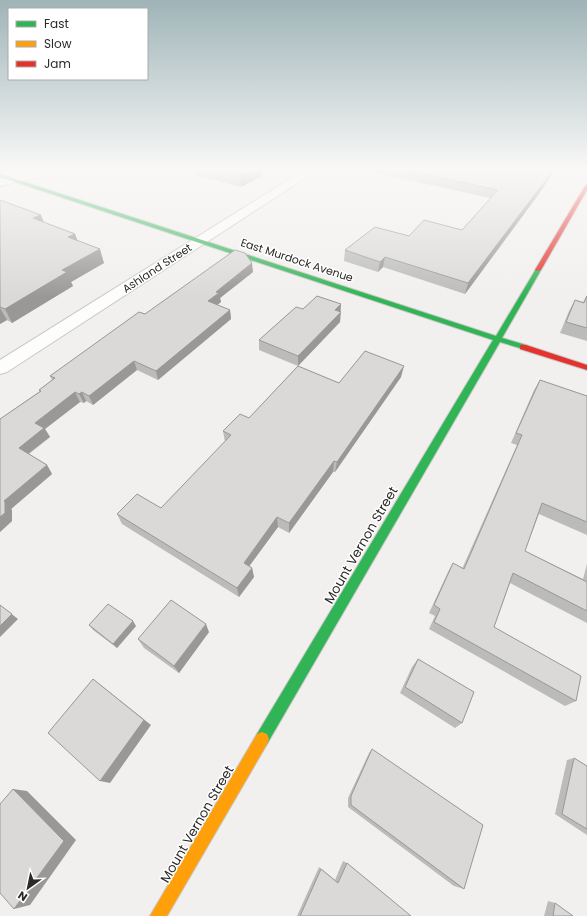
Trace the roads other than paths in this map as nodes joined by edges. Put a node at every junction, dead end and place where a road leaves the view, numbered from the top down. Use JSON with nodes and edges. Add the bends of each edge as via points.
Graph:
{"nodes":[{"id":1,"x":112,"y":212,"type":"edge"},
{"id":2,"x":244,"y":212,"type":"edge"},
{"id":3,"x":572,"y":212,"type":"edge"},
{"id":4,"x":200,"y":240,"type":"junction"},
{"id":5,"x":498,"y":338,"type":"junction"},
{"id":6,"x":0,"y":368,"type":"edge"},
{"id":7,"x":587,"y":368,"type":"edge"},
{"id":8,"x":158,"y":916,"type":"edge"}],
"edges":[{"from":1,"to":4,"type":"street","name":"East Murdock Avenue"},
{"from":2,"to":4,"type":"street","name":"Ashland Street"},
{"from":3,"to":5,"type":"street","name":"Mount Vernon Street"},
{"from":4,"to":5,"type":"street","name":"East Murdock Avenue"},
{"from":4,"to":6,"type":"street","name":"Ashland Street"},
{"from":5,"to":7,"type":"street","name":"East Murdock Avenue"},
{"from":5,"to":8,"type":"street","name":"Mount Vernon Street"}]}
